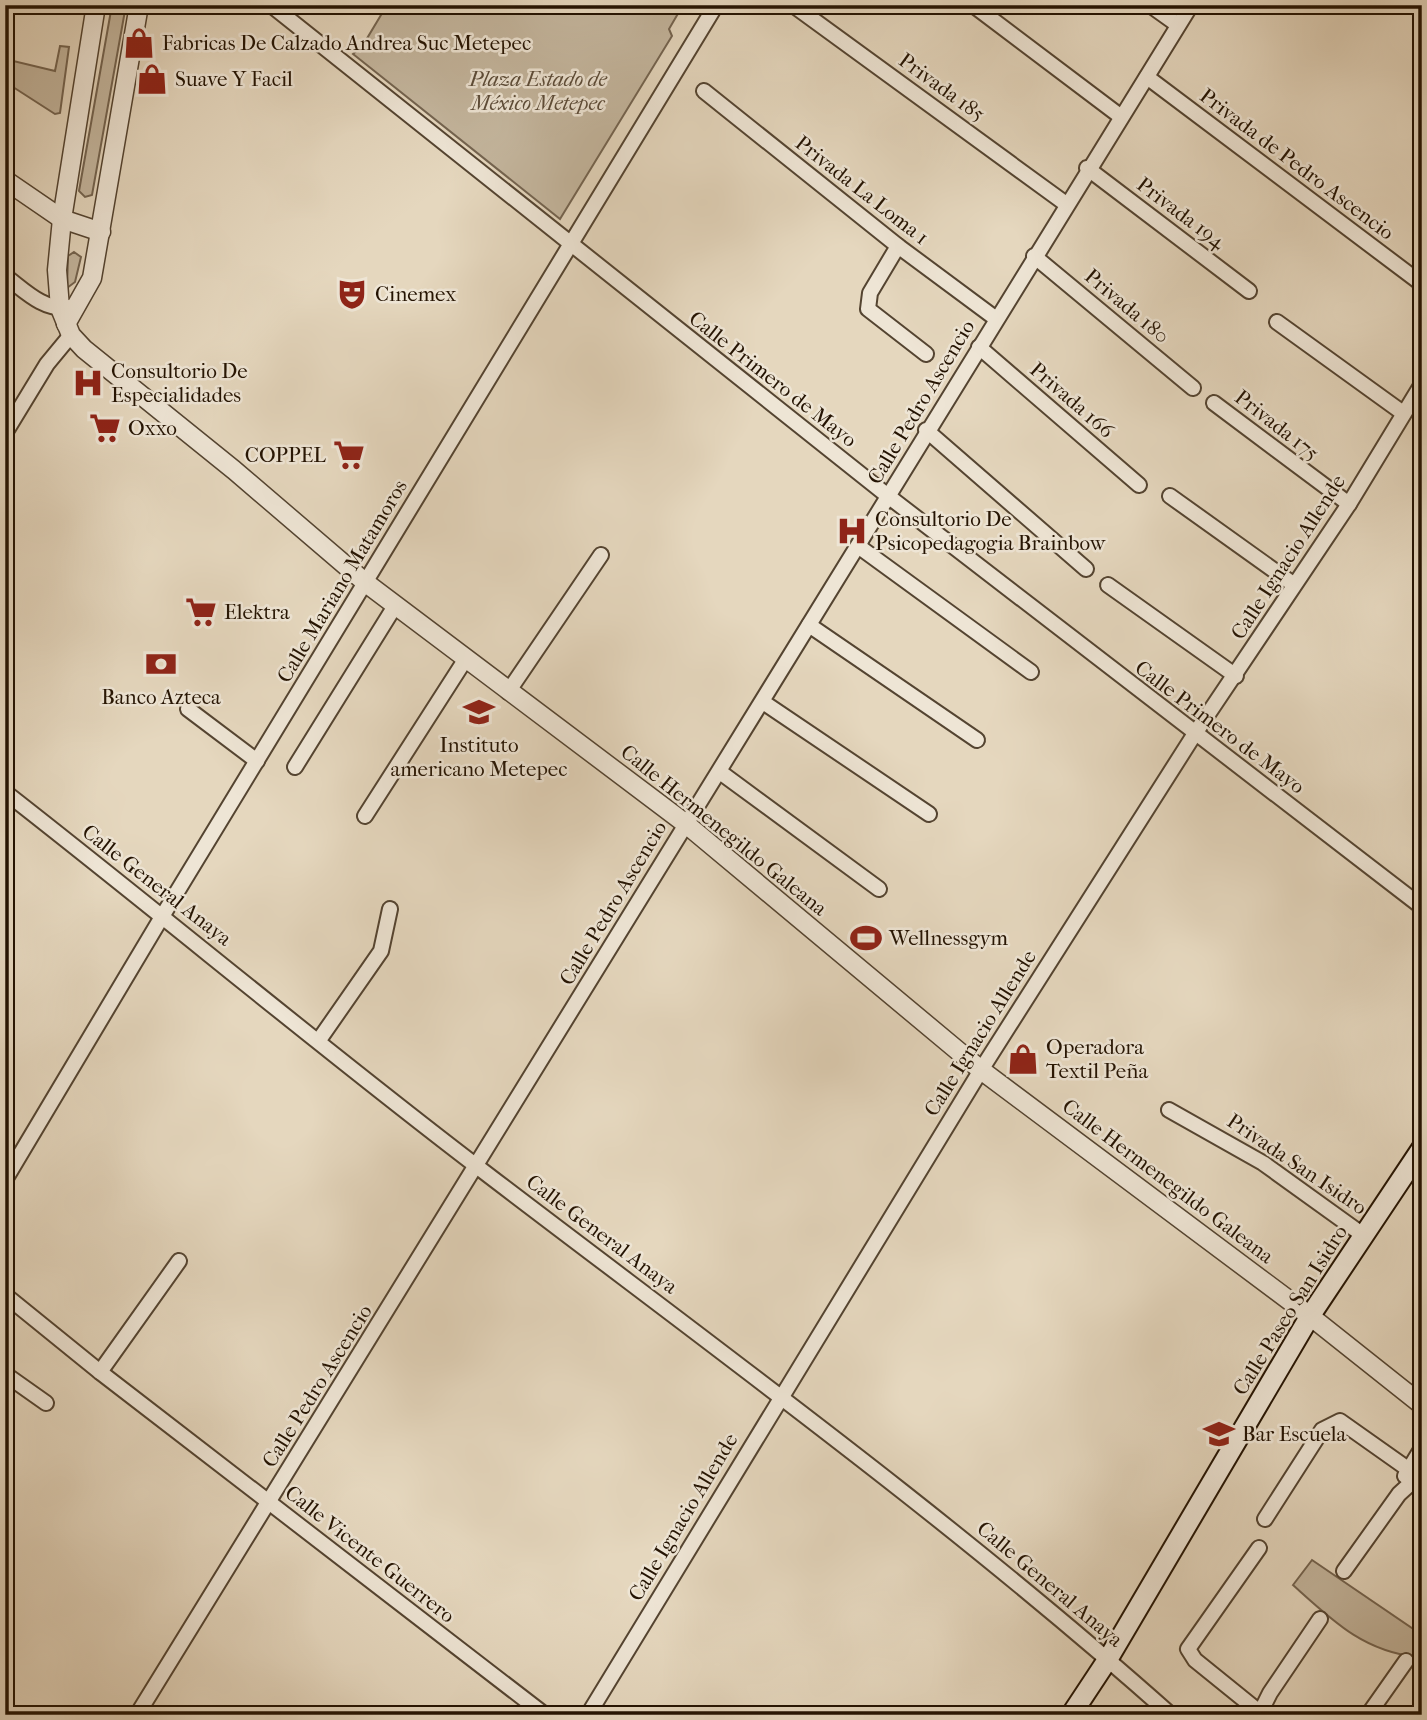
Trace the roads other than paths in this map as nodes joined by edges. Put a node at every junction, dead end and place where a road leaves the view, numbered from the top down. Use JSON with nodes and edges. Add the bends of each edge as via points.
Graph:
{"nodes":[{"id":1,"x":96,"y":5,"type":"edge"},
{"id":2,"x":139,"y":5,"type":"edge"},
{"id":3,"x":271,"y":5,"type":"edge"},
{"id":4,"x":716,"y":5,"type":"edge"},
{"id":5,"x":793,"y":5,"type":"edge"},
{"id":6,"x":973,"y":5,"type":"edge"},
{"id":7,"x":1150,"y":5,"type":"edge"},
{"id":8,"x":1191,"y":5,"type":"edge"},
{"id":9,"x":1178,"y":25,"type":"junction"},
{"id":10,"x":1147,"y":77,"type":"junction"},
{"id":11,"x":704,"y":91,"type":"dead end"},
{"id":12,"x":1120,"y":116,"type":"junction"},
{"id":13,"x":1087,"y":168,"type":"junction"},
{"id":14,"x":5,"y":180,"type":"edge"},
{"id":15,"x":1066,"y":204,"type":"junction"},
{"id":16,"x":62,"y":219,"type":"junction"},
{"id":17,"x":101,"y":232,"type":"junction"},
{"id":18,"x":570,"y":245,"type":"junction"},
{"id":19,"x":898,"y":246,"type":"junction"},
{"id":20,"x":1034,"y":256,"type":"junction"},
{"id":21,"x":5,"y":276,"type":"edge"},
{"id":22,"x":1422,"y":284,"type":"edge"},
{"id":23,"x":1249,"y":291,"type":"dead end"},
{"id":24,"x":995,"y":318,"type":"junction"},
{"id":25,"x":1277,"y":322,"type":"dead end"},
{"id":26,"x":66,"y":323,"type":"junction"},
{"id":27,"x":979,"y":347,"type":"junction"},
{"id":28,"x":926,"y":354,"type":"dead end"},
{"id":29,"x":1422,"y":384,"type":"edge"},
{"id":30,"x":1193,"y":388,"type":"dead end"},
{"id":31,"x":1214,"y":403,"type":"dead end"},
{"id":32,"x":1403,"y":414,"type":"junction"},
{"id":33,"x":926,"y":430,"type":"junction"},
{"id":34,"x":5,"y":433,"type":"edge"},
{"id":35,"x":1139,"y":485,"type":"dead end"},
{"id":36,"x":888,"y":496,"type":"junction"},
{"id":37,"x":1170,"y":496,"type":"dead end"},
{"id":38,"x":1349,"y":504,"type":"junction"},
{"id":39,"x":858,"y":545,"type":"junction"},
{"id":40,"x":601,"y":555,"type":"dead end"},
{"id":41,"x":1086,"y":569,"type":"dead end"},
{"id":42,"x":366,"y":583,"type":"junction"},
{"id":43,"x":1293,"y":584,"type":"junction"},
{"id":44,"x":1108,"y":585,"type":"dead end"},
{"id":45,"x":395,"y":606,"type":"junction"},
{"id":46,"x":809,"y":625,"type":"junction"},
{"id":47,"x":464,"y":660,"type":"junction"},
{"id":48,"x":1031,"y":672,"type":"dead end"},
{"id":49,"x":1236,"y":676,"type":"junction"},
{"id":50,"x":508,"y":692,"type":"junction"},
{"id":51,"x":763,"y":702,"type":"junction"},
{"id":52,"x":188,"y":709,"type":"dead end"},
{"id":53,"x":1194,"y":735,"type":"junction"},
{"id":54,"x":977,"y":740,"type":"dead end"},
{"id":55,"x":257,"y":761,"type":"junction"},
{"id":56,"x":295,"y":767,"type":"dead end"},
{"id":57,"x":720,"y":772,"type":"junction"},
{"id":58,"x":5,"y":792,"type":"edge"},
{"id":59,"x":929,"y":814,"type":"dead end"},
{"id":60,"x":365,"y":816,"type":"dead end"},
{"id":61,"x":686,"y":824,"type":"junction"},
{"id":62,"x":879,"y":889,"type":"dead end"},
{"id":63,"x":1422,"y":907,"type":"edge"},
{"id":64,"x":390,"y":909,"type":"dead end"},
{"id":65,"x":163,"y":915,"type":"junction"},
{"id":66,"x":319,"y":1040,"type":"junction"},
{"id":67,"x":981,"y":1070,"type":"junction"},
{"id":68,"x":1169,"y":1110,"type":"dead end"},
{"id":69,"x":1422,"y":1147,"type":"edge"},
{"id":70,"x":477,"y":1166,"type":"junction"},
{"id":71,"x":5,"y":1180,"type":"edge"},
{"id":72,"x":1363,"y":1235,"type":"junction"},
{"id":73,"x":179,"y":1261,"type":"dead end"},
{"id":74,"x":5,"y":1295,"type":"edge"},
{"id":75,"x":1310,"y":1315,"type":"junction"},
{"id":76,"x":100,"y":1372,"type":"junction"},
{"id":77,"x":5,"y":1374,"type":"edge"},
{"id":78,"x":781,"y":1395,"type":"junction"},
{"id":79,"x":46,"y":1403,"type":"dead end"},
{"id":80,"x":1422,"y":1405,"type":"edge"},
{"id":81,"x":1422,"y":1448,"type":"edge"},
{"id":82,"x":1417,"y":1475,"type":"edge"},
{"id":83,"x":270,"y":1503,"type":"junction"},
{"id":84,"x":1265,"y":1519,"type":"dead end"},
{"id":85,"x":1259,"y":1548,"type":"dead end"},
{"id":86,"x":1344,"y":1571,"type":"dead end"},
{"id":87,"x":1320,"y":1619,"type":"dead end"},
{"id":88,"x":1108,"y":1659,"type":"junction"},
{"id":89,"x":1406,"y":1661,"type":"dead end"},
{"id":90,"x":1269,"y":1693,"type":"junction"},
{"id":91,"x":1244,"y":1709,"type":"edge"},
{"id":92,"x":1261,"y":1714,"type":"edge"},
{"id":93,"x":137,"y":1715,"type":"edge"},
{"id":94,"x":545,"y":1715,"type":"edge"},
{"id":95,"x":588,"y":1715,"type":"edge"},
{"id":96,"x":1071,"y":1715,"type":"edge"},
{"id":97,"x":1171,"y":1715,"type":"edge"},
{"id":98,"x":1368,"y":1715,"type":"edge"}],
"edges":[{"from":1,"to":16,"type":"street"},
{"from":2,"to":17,"type":"street"},
{"from":3,"to":18,"type":"street","name":"Calle Primero de Mayo"},
{"from":4,"to":18,"type":"street","name":"Calle Mariano Matamoros"},
{"from":5,"to":15,"type":"street","name":"Privada 185"},
{"from":6,"to":12,"type":"street"},
{"from":7,"to":9,"type":"street"},
{"from":8,"to":9,"type":"street","name":"Calle Pedro Ascencio"},
{"from":9,"to":10,"type":"street","name":"Calle Pedro Ascencio"},
{"from":10,"to":12,"type":"street","name":"Calle Pedro Ascencio"},
{"from":10,"to":22,"type":"street","name":"Privada de Pedro Ascencio"},
{"from":11,"to":19,"type":"street","name":"Privada La Loma 1"},
{"from":12,"to":13,"type":"street","name":"Calle Pedro Ascencio"},
{"from":13,"to":15,"type":"street","name":"Calle Pedro Ascencio"},
{"from":13,"to":23,"type":"street","name":"Privada 194"},
{"from":14,"to":16,"type":"street"},
{"from":15,"to":20,"type":"street","name":"Calle Pedro Ascencio"},
{"from":16,"to":17,"type":"street"},
{"from":16,"to":26,"type":"street","via":[[57,270]]},
{"from":17,"to":26,"type":"street","via":[[92,278]]},
{"from":18,"to":36,"type":"street","name":"Calle Primero de Mayo"},
{"from":18,"to":42,"type":"street","name":"Calle Mariano Matamoros"},
{"from":19,"to":24,"type":"street","name":"Privada La Loma 1"},
{"from":19,"to":28,"type":"street","via":[[870,293],[868,309]]},
{"from":20,"to":24,"type":"street","name":"Calle Pedro Ascencio"},
{"from":20,"to":30,"type":"street","name":"Privada 180"},
{"from":21,"to":26,"type":"street","name":"Calle Hermenegildo Galeana"},
{"from":24,"to":27,"type":"street","name":"Calle Pedro Ascencio"},
{"from":25,"to":32,"type":"street"},
{"from":26,"to":34,"type":"street"},
{"from":26,"to":42,"type":"street","name":"Calle Hermenegildo Galeana","via":[[83,349]]},
{"from":27,"to":33,"type":"street","name":"Calle Pedro Ascencio"},
{"from":27,"to":35,"type":"street","name":"Privada 166"},
{"from":29,"to":32,"type":"street","name":"Calle Ignacio Allende"},
{"from":31,"to":38,"type":"street","name":"Privada 175"},
{"from":32,"to":38,"type":"street","name":"Calle Ignacio Allende"},
{"from":33,"to":36,"type":"street","name":"Calle Pedro Ascencio"},
{"from":33,"to":41,"type":"street"},
{"from":36,"to":39,"type":"street","name":"Calle Pedro Ascencio"},
{"from":36,"to":53,"type":"street","name":"Calle Primero de Mayo"},
{"from":37,"to":43,"type":"street"},
{"from":38,"to":43,"type":"street","name":"Calle Ignacio Allende"},
{"from":39,"to":46,"type":"street","name":"Calle Pedro Ascencio"},
{"from":39,"to":48,"type":"street"},
{"from":40,"to":50,"type":"street"},
{"from":42,"to":45,"type":"street","name":"Calle Hermenegildo Galeana"},
{"from":42,"to":55,"type":"street","name":"Calle Mariano Matamoros"},
{"from":43,"to":49,"type":"street","name":"Calle Ignacio Allende"},
{"from":44,"to":49,"type":"street"},
{"from":45,"to":47,"type":"street","name":"Calle Hermenegildo Galeana"},
{"from":45,"to":56,"type":"street"},
{"from":46,"to":51,"type":"street","name":"Calle Pedro Ascencio"},
{"from":46,"to":54,"type":"street"},
{"from":47,"to":50,"type":"street","name":"Calle Hermenegildo Galeana"},
{"from":47,"to":60,"type":"street"},
{"from":49,"to":53,"type":"street","name":"Calle Ignacio Allende"},
{"from":50,"to":61,"type":"street","name":"Calle Hermenegildo Galeana"},
{"from":51,"to":57,"type":"street","name":"Calle Pedro Ascencio"},
{"from":51,"to":59,"type":"street"},
{"from":52,"to":55,"type":"street"},
{"from":53,"to":63,"type":"street","name":"Calle Primero de Mayo"},
{"from":53,"to":67,"type":"street","name":"Calle Ignacio Allende"},
{"from":55,"to":65,"type":"street","name":"Calle Mariano Matamoros"},
{"from":57,"to":61,"type":"street","name":"Calle Pedro Ascencio"},
{"from":57,"to":62,"type":"street"},
{"from":58,"to":65,"type":"street","name":"Calle General Anaya"},
{"from":61,"to":67,"type":"street","name":"Calle Hermenegildo Galeana"},
{"from":61,"to":70,"type":"street","name":"Calle Pedro Ascencio"},
{"from":64,"to":66,"type":"street","via":[[381,951]]},
{"from":65,"to":66,"type":"street","name":"Calle General Anaya"},
{"from":65,"to":71,"type":"street","name":"Calle Mariano Matamoros"},
{"from":66,"to":70,"type":"street","name":"Calle General Anaya"},
{"from":67,"to":75,"type":"street","name":"Calle Hermenegildo Galeana"},
{"from":67,"to":78,"type":"street","name":"Calle Ignacio Allende"},
{"from":68,"to":72,"type":"street","name":"Privada San Isidro","via":[[1264,1163]]},
{"from":69,"to":72,"type":"main road","name":"Calle Paseo San Isidro"},
{"from":70,"to":78,"type":"street","name":"Calle General Anaya"},
{"from":70,"to":83,"type":"street","name":"Calle Pedro Ascencio"},
{"from":72,"to":75,"type":"main road","name":"Calle Paseo San Isidro"},
{"from":73,"to":76,"type":"street"},
{"from":74,"to":76,"type":"street","name":"Calle Vicente Guerrero"},
{"from":75,"to":80,"type":"street","name":"Calle Hermenegildo Galeana"},
{"from":75,"to":88,"type":"main road","name":"Calle Paseo San Isidro"},
{"from":76,"to":83,"type":"street","name":"Calle Vicente Guerrero"},
{"from":77,"to":79,"type":"street"},
{"from":78,"to":88,"type":"street","name":"Calle General Anaya"},
{"from":78,"to":95,"type":"street","name":"Calle Ignacio Allende"},
{"from":81,"to":82,"type":"street"},
{"from":82,"to":84,"type":"street","via":[[1340,1421],[1322,1430]]},
{"from":82,"to":86,"type":"street"},
{"from":83,"to":93,"type":"street","name":"Calle Pedro Ascencio"},
{"from":83,"to":94,"type":"street","name":"Calle Vicente Guerrero"},
{"from":85,"to":91,"type":"street","via":[[1188,1649]]},
{"from":87,"to":90,"type":"street"},
{"from":88,"to":96,"type":"main road","name":"Calle Paseo San Isidro"},
{"from":88,"to":97,"type":"street","name":"Calle General Anaya"},
{"from":89,"to":98,"type":"street"},
{"from":90,"to":91,"type":"street"},
{"from":90,"to":92,"type":"street"},
{"from":91,"to":92,"type":"street"}]}
